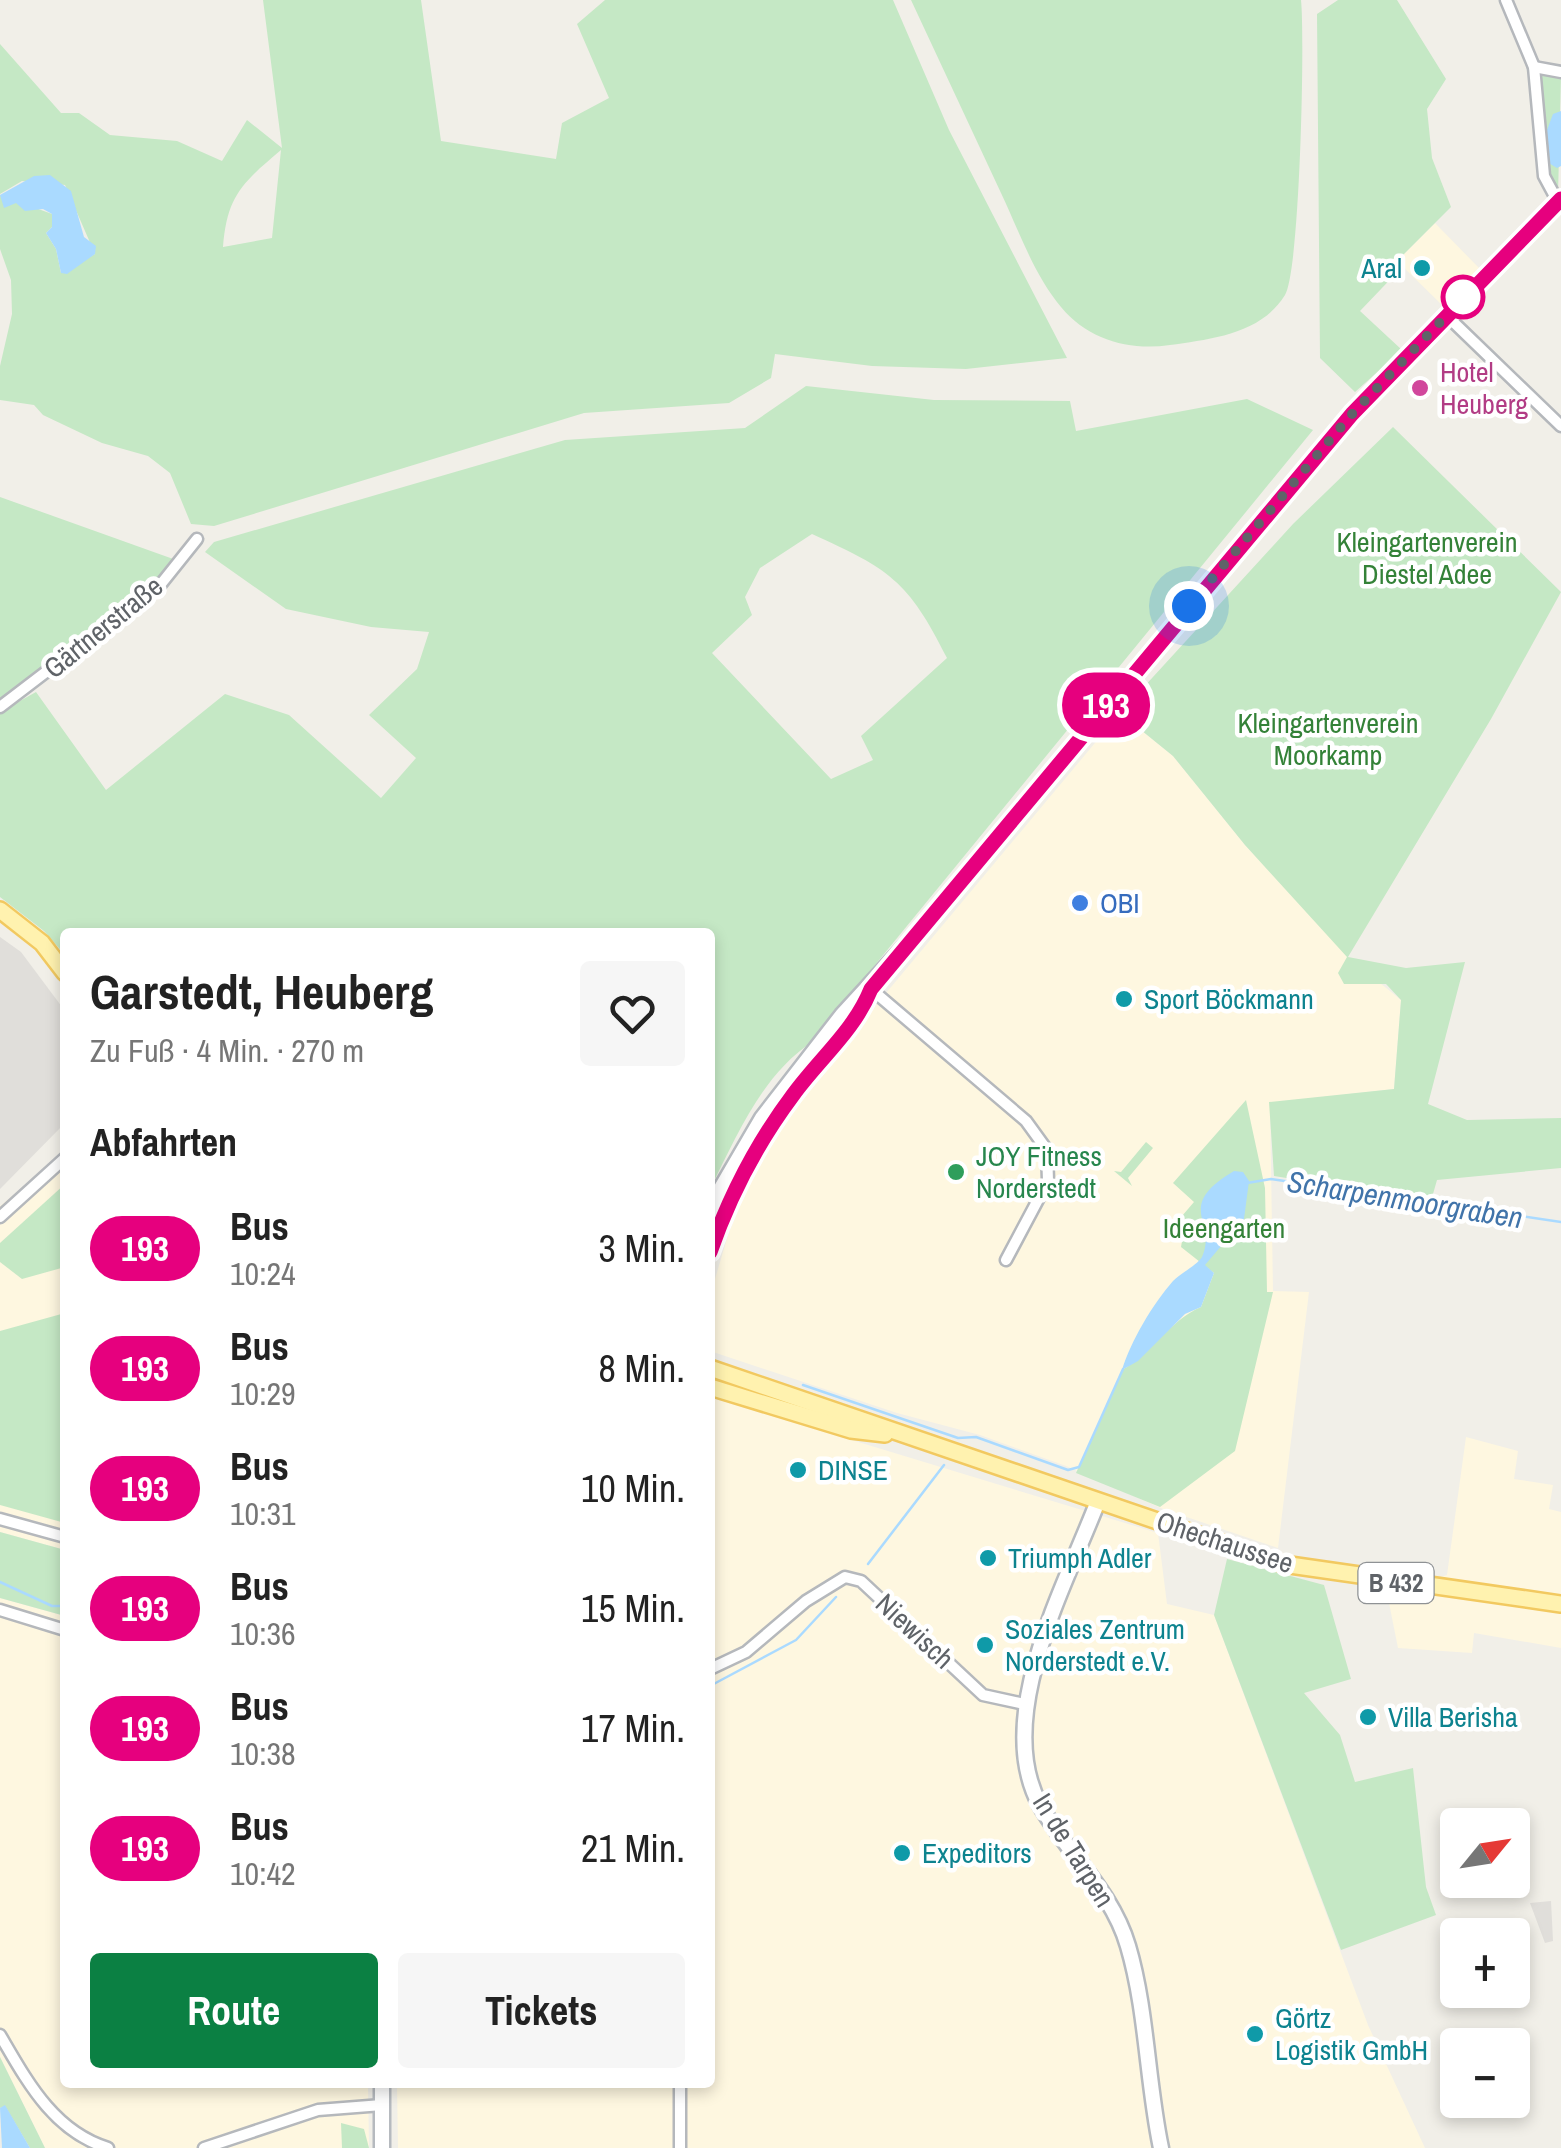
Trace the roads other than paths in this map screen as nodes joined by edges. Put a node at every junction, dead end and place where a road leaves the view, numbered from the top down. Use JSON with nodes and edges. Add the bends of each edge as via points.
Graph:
{"nodes":[{"id":1,"x":1506,"y":0,"type":"edge"},
{"id":2,"x":1534,"y":67,"type":"junction"},
{"id":3,"x":1561,"y":72,"type":"edge"},
{"id":4,"x":1560,"y":201,"type":"edge"},
{"id":5,"x":1446,"y":315,"type":"junction"},
{"id":6,"x":1561,"y":426,"type":"edge"},
{"id":7,"x":197,"y":539,"type":"dead end"},
{"id":8,"x":0,"y":706,"type":"edge"},
{"id":9,"x":0,"y":910,"type":"edge"},
{"id":10,"x":60,"y":967,"type":"edge"},
{"id":11,"x":871,"y":989,"type":"junction"},
{"id":12,"x":60,"y":1163,"type":"edge"},
{"id":13,"x":715,"y":1199,"type":"edge"},
{"id":14,"x":0,"y":1217,"type":"edge"},
{"id":15,"x":715,"y":1240,"type":"edge"},
{"id":16,"x":1006,"y":1260,"type":"dead end"},
{"id":17,"x":715,"y":1370,"type":"edge"},
{"id":18,"x":715,"y":1389,"type":"edge"},
{"id":19,"x":899,"y":1436,"type":"junction"},
{"id":20,"x":1098,"y":1501,"type":"junction"},
{"id":21,"x":0,"y":1519,"type":"edge"},
{"id":22,"x":60,"y":1536,"type":"edge"},
{"id":23,"x":1561,"y":1604,"type":"edge"},
{"id":24,"x":0,"y":1610,"type":"edge"},
{"id":25,"x":60,"y":1628,"type":"edge"},
{"id":26,"x":715,"y":1666,"type":"edge"},
{"id":27,"x":1024,"y":1704,"type":"junction"},
{"id":28,"x":0,"y":2035,"type":"edge"},
{"id":29,"x":382,"y":2088,"type":"edge"},
{"id":30,"x":680,"y":2088,"type":"edge"},
{"id":31,"x":382,"y":2105,"type":"junction"},
{"id":32,"x":108,"y":2148,"type":"edge"},
{"id":33,"x":204,"y":2148,"type":"edge"},
{"id":34,"x":382,"y":2148,"type":"edge"},
{"id":35,"x":680,"y":2148,"type":"edge"},
{"id":36,"x":1161,"y":2148,"type":"edge"}],
"edges":[{"from":1,"to":2,"type":"street"},
{"from":2,"to":3,"type":"street"},
{"from":2,"to":4,"type":"street","via":[[1544,176]]},
{"from":4,"to":5,"type":"main road"},
{"from":5,"to":6,"type":"street"},
{"from":5,"to":11,"type":"main road","via":[[1352,414]]},
{"from":7,"to":8,"type":"street","name":"Gärtnerstraße","via":[[161,584]]},
{"from":9,"to":10,"type":"main road"},
{"from":11,"to":13,"type":"main road","via":[[788,1082]]},
{"from":11,"to":15,"type":"main road","via":[[859,1018],[755,1148]]},
{"from":11,"to":16,"type":"street","via":[[1026,1120],[1046,1150],[1048,1181]]},
{"from":12,"to":14,"type":"street"},
{"from":17,"to":19,"type":"main road","name":"Ohechaussee","number":"B 432"},
{"from":18,"to":19,"type":"main road","name":"Ohechaussee","number":"B 432","via":[[851,1430]]},
{"from":19,"to":20,"type":"main road","name":"Ohechaussee","number":"B 432"},
{"from":20,"to":23,"type":"main road","name":"Ohechaussee","number":"B 432","via":[[1283,1564]]},
{"from":20,"to":27,"type":"main road","name":"In de Tarpen"},
{"from":21,"to":22,"type":"street"},
{"from":24,"to":25,"type":"street"},
{"from":26,"to":27,"type":"street","name":"Niewisch","via":[[746,1652],[846,1577],[861,1580],[983,1695]]},
{"from":27,"to":36,"type":"main road","name":"In de Tarpen","via":[[1026,1762],[1039,1804],[1101,1890],[1128,1944]]},
{"from":28,"to":32,"type":"street","via":[[49,2110],[76,2134]]},
{"from":29,"to":31,"type":"main road"},
{"from":30,"to":35,"type":"street"},
{"from":31,"to":33,"type":"street","via":[[318,2110]]},
{"from":31,"to":34,"type":"main road"}]}
